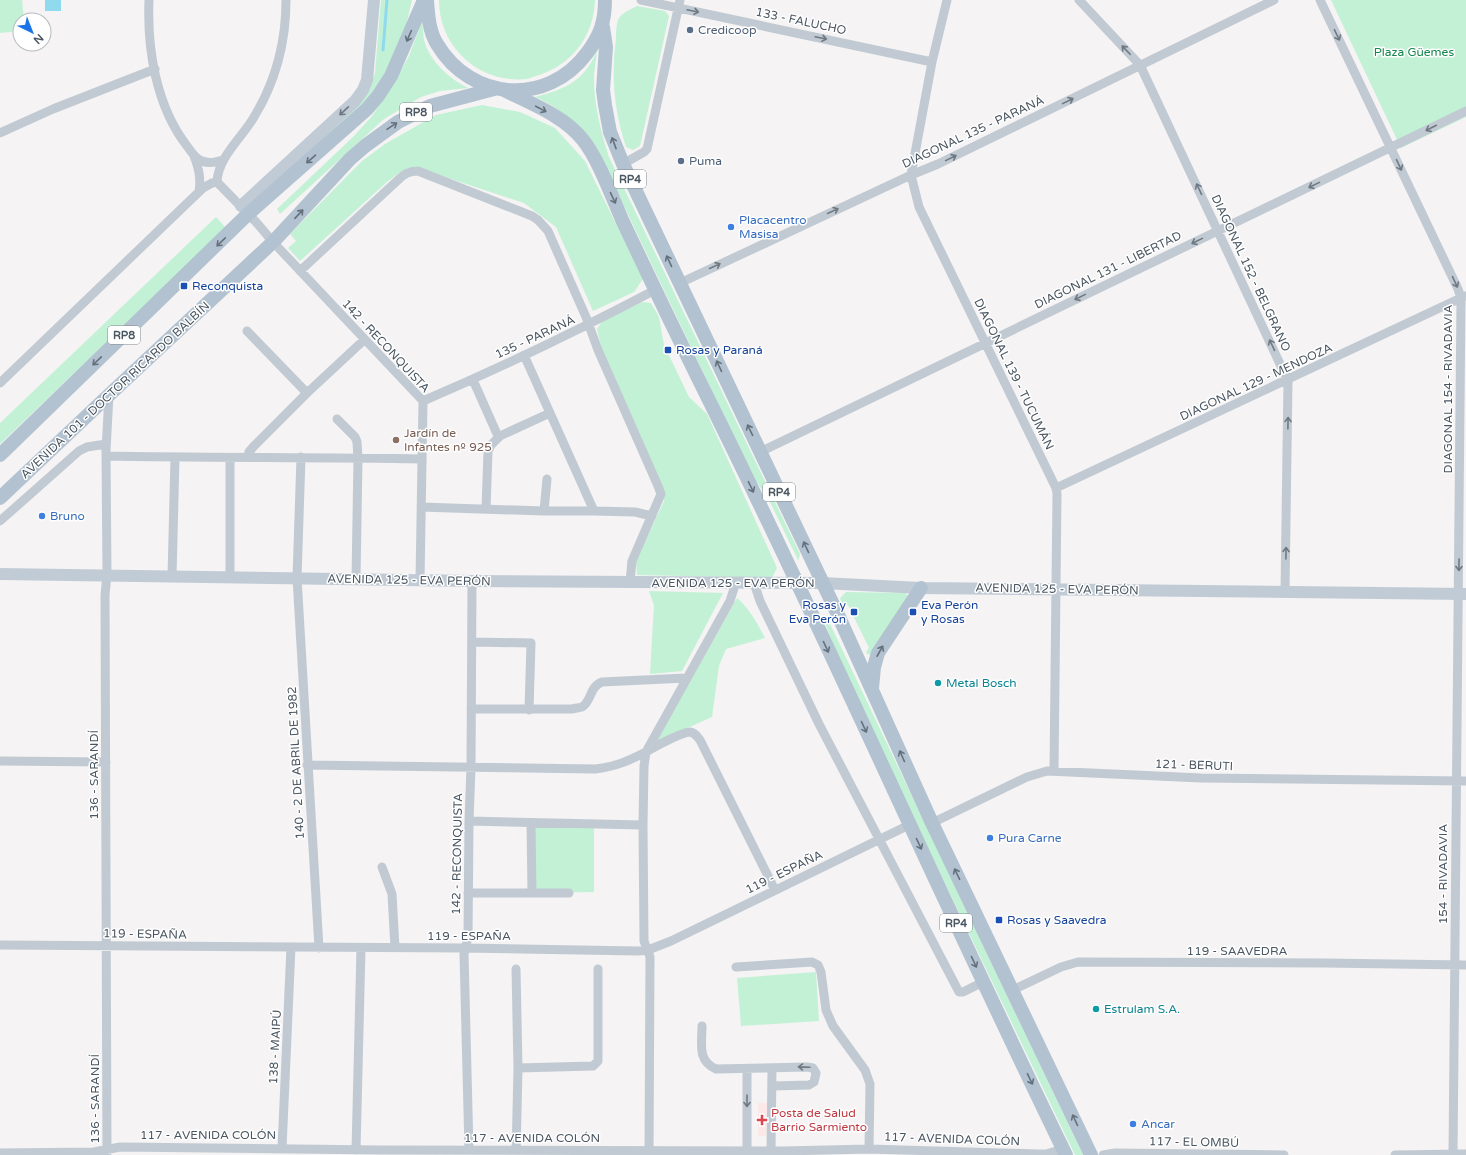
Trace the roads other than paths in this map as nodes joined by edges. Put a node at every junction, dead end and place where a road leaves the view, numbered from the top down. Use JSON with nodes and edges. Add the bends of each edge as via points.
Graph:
{"nodes":[{"id":1,"x":149,"y":0,"type":"edge"},
{"id":2,"x":286,"y":0,"type":"edge"},
{"id":3,"x":374,"y":0,"type":"edge"},
{"id":4,"x":426,"y":0,"type":"edge"},
{"id":5,"x":605,"y":0,"type":"edge"},
{"id":6,"x":612,"y":0,"type":"edge"},
{"id":7,"x":641,"y":0,"type":"edge"},
{"id":8,"x":946,"y":0,"type":"edge"},
{"id":9,"x":1079,"y":0,"type":"edge"},
{"id":10,"x":1274,"y":0,"type":"edge"},
{"id":11,"x":1320,"y":0,"type":"edge"},
{"id":12,"x":679,"y":4,"type":"edge"},
{"id":13,"x":604,"y":21,"type":"junction"},
{"id":14,"x":932,"y":62,"type":"junction"},
{"id":15,"x":1140,"y":65,"type":"junction"},
{"id":16,"x":155,"y":69,"type":"junction"},
{"id":17,"x":500,"y":90,"type":"junction"},
{"id":18,"x":1466,"y":111,"type":"edge"},
{"id":19,"x":0,"y":133,"type":"edge"},
{"id":20,"x":1391,"y":148,"type":"junction"},
{"id":21,"x":193,"y":155,"type":"junction"},
{"id":22,"x":223,"y":160,"type":"junction"},
{"id":23,"x":623,"y":164,"type":"junction"},
{"id":24,"x":910,"y":175,"type":"junction"},
{"id":25,"x":217,"y":182,"type":"junction"},
{"id":26,"x":199,"y":192,"type":"junction"},
{"id":27,"x":245,"y":210,"type":"junction"},
{"id":28,"x":1218,"y":231,"type":"junction"},
{"id":29,"x":273,"y":242,"type":"junction"},
{"id":30,"x":300,"y":271,"type":"junction"},
{"id":31,"x":680,"y":283,"type":"junction"},
{"id":32,"x":655,"y":290,"type":"junction"},
{"id":33,"x":1463,"y":297,"type":"edge"},
{"id":34,"x":589,"y":324,"type":"junction"},
{"id":35,"x":247,"y":331,"type":"dead end"},
{"id":36,"x":364,"y":340,"type":"junction"},
{"id":37,"x":985,"y":343,"type":"junction"},
{"id":38,"x":524,"y":355,"type":"junction"},
{"id":39,"x":473,"y":380,"type":"junction"},
{"id":40,"x":1288,"y":380,"type":"junction"},
{"id":41,"x":0,"y":382,"type":"edge"},
{"id":42,"x":307,"y":393,"type":"junction"},
{"id":43,"x":108,"y":395,"type":"junction"},
{"id":44,"x":423,"y":401,"type":"junction"},
{"id":45,"x":550,"y":413,"type":"junction"},
{"id":46,"x":337,"y":419,"type":"dead end"},
{"id":47,"x":500,"y":436,"type":"junction"},
{"id":48,"x":106,"y":444,"type":"junction"},
{"id":49,"x":760,"y":452,"type":"junction"},
{"id":50,"x":0,"y":455,"type":"edge"},
{"id":51,"x":106,"y":456,"type":"junction"},
{"id":52,"x":248,"y":457,"type":"junction"},
{"id":53,"x":301,"y":457,"type":"junction"},
{"id":54,"x":174,"y":458,"type":"junction"},
{"id":55,"x":230,"y":458,"type":"junction"},
{"id":56,"x":358,"y":458,"type":"junction"},
{"id":57,"x":422,"y":459,"type":"junction"},
{"id":58,"x":547,"y":479,"type":"dead end"},
{"id":59,"x":1056,"y":488,"type":"junction"},
{"id":60,"x":0,"y":498,"type":"edge"},
{"id":61,"x":421,"y":507,"type":"junction"},
{"id":62,"x":486,"y":509,"type":"junction"},
{"id":63,"x":594,"y":510,"type":"junction"},
{"id":64,"x":544,"y":511,"type":"junction"},
{"id":65,"x":652,"y":516,"type":"junction"},
{"id":66,"x":0,"y":521,"type":"edge"},
{"id":67,"x":0,"y":574,"type":"edge"},
{"id":68,"x":107,"y":575,"type":"junction"},
{"id":69,"x":172,"y":577,"type":"junction"},
{"id":70,"x":230,"y":578,"type":"junction"},
{"id":71,"x":297,"y":578,"type":"junction"},
{"id":72,"x":356,"y":579,"type":"junction"},
{"id":73,"x":420,"y":580,"type":"junction"},
{"id":74,"x":472,"y":581,"type":"junction"},
{"id":75,"x":630,"y":582,"type":"junction"},
{"id":76,"x":736,"y":582,"type":"junction"},
{"id":77,"x":754,"y":583,"type":"junction"},
{"id":78,"x":796,"y":583,"type":"junction"},
{"id":79,"x":822,"y":583,"type":"junction"},
{"id":80,"x":921,"y":588,"type":"junction"},
{"id":81,"x":1055,"y":589,"type":"junction"},
{"id":82,"x":1285,"y":592,"type":"junction"},
{"id":83,"x":1462,"y":594,"type":"edge"},
{"id":84,"x":472,"y":642,"type":"junction"},
{"id":85,"x":686,"y":678,"type":"junction"},
{"id":86,"x":872,"y":688,"type":"junction"},
{"id":87,"x":471,"y":709,"type":"junction"},
{"id":88,"x":529,"y":710,"type":"junction"},
{"id":89,"x":646,"y":752,"type":"junction"},
{"id":90,"x":0,"y":761,"type":"edge"},
{"id":91,"x":106,"y":762,"type":"junction"},
{"id":92,"x":307,"y":765,"type":"junction"},
{"id":93,"x":471,"y":766,"type":"junction"},
{"id":94,"x":1054,"y":771,"type":"junction"},
{"id":95,"x":1456,"y":781,"type":"junction"},
{"id":96,"x":1466,"y":781,"type":"edge"},
{"id":97,"x":469,"y":822,"type":"junction"},
{"id":98,"x":531,"y":823,"type":"junction"},
{"id":99,"x":932,"y":823,"type":"junction"},
{"id":100,"x":909,"y":825,"type":"junction"},
{"id":101,"x":643,"y":826,"type":"junction"},
{"id":102,"x":879,"y":839,"type":"junction"},
{"id":103,"x":382,"y":867,"type":"dead end"},
{"id":104,"x":775,"y":890,"type":"junction"},
{"id":105,"x":468,"y":893,"type":"junction"},
{"id":106,"x":532,"y":893,"type":"junction"},
{"id":107,"x":569,"y":893,"type":"dead end"},
{"id":108,"x":0,"y":945,"type":"edge"},
{"id":109,"x":107,"y":945,"type":"junction"},
{"id":110,"x":291,"y":948,"type":"junction"},
{"id":111,"x":319,"y":948,"type":"junction"},
{"id":112,"x":361,"y":948,"type":"junction"},
{"id":113,"x":395,"y":948,"type":"junction"},
{"id":114,"x":465,"y":948,"type":"junction"},
{"id":115,"x":648,"y":950,"type":"junction"},
{"id":116,"x":1466,"y":965,"type":"edge"},
{"id":117,"x":1455,"y":966,"type":"junction"},
{"id":118,"x":736,"y":967,"type":"dead end"},
{"id":119,"x":598,"y":969,"type":"dead end"},
{"id":120,"x":516,"y":970,"type":"dead end"},
{"id":121,"x":984,"y":982,"type":"junction"},
{"id":122,"x":1013,"y":990,"type":"junction"},
{"id":123,"x":702,"y":1026,"type":"dead end"},
{"id":124,"x":518,"y":1068,"type":"junction"},
{"id":125,"x":772,"y":1068,"type":"junction"},
{"id":126,"x":747,"y":1069,"type":"junction"},
{"id":127,"x":772,"y":1086,"type":"junction"},
{"id":128,"x":282,"y":1148,"type":"junction"},
{"id":129,"x":869,"y":1149,"type":"junction"},
{"id":130,"x":356,"y":1150,"type":"junction"},
{"id":131,"x":469,"y":1150,"type":"junction"},
{"id":132,"x":747,"y":1150,"type":"junction"},
{"id":133,"x":771,"y":1151,"type":"junction"},
{"id":134,"x":108,"y":1152,"type":"edge"},
{"id":135,"x":248,"y":1152,"type":"edge"},
{"id":136,"x":649,"y":1152,"type":"edge"},
{"id":137,"x":1064,"y":1152,"type":"edge"},
{"id":138,"x":0,"y":1153,"type":"edge"},
{"id":139,"x":380,"y":1153,"type":"edge"},
{"id":140,"x":516,"y":1153,"type":"edge"},
{"id":141,"x":783,"y":1153,"type":"edge"},
{"id":142,"x":917,"y":1153,"type":"edge"},
{"id":143,"x":1453,"y":1154,"type":"junction"},
{"id":144,"x":1466,"y":1154,"type":"edge"},
{"id":145,"x":1091,"y":1155,"type":"edge"},
{"id":146,"x":1103,"y":1155,"type":"edge"},
{"id":147,"x":1284,"y":1155,"type":"edge"},
{"id":148,"x":1396,"y":1155,"type":"edge"}],
"edges":[{"from":1,"to":16,"type":"street","via":[[151,49]]},
{"from":2,"to":22,"type":"street","via":[[282,48],[271,84],[254,118]]},
{"from":3,"to":27,"type":"street","one_way":true,"via":[[369,69],[363,90],[355,101]]},
{"from":4,"to":17,"type":"main road","number":"RP4","via":[[428,19],[436,43],[451,64],[471,79]]},
{"from":4,"to":27,"type":"main road","number":"RP8","one_way":true,"via":[[391,76],[367,109]]},
{"from":5,"to":13,"type":"main road","number":"RP4"},
{"from":6,"to":13,"type":"main road"},
{"from":7,"to":12,"type":"street","name":"133 - FALUCHO"},
{"from":8,"to":14,"type":"street","name":"DIAGONAL 139 - TUCUMÁN"},
{"from":15,"to":9,"type":"street","name":"DIAGONAL 152 - BELGRANO","one_way":true},
{"from":10,"to":15,"type":"street","name":"DIAGONAL 135 - PARANÁ"},
{"from":11,"to":20,"type":"street","name":"DIAGONAL 154 - RIVADAVIA","one_way":true},
{"from":12,"to":14,"type":"street","name":"133 - FALUCHO","one_way":true},
{"from":12,"to":23,"type":"street","via":[[647,149]]},
{"from":13,"to":17,"type":"main road","number":"RP4","via":[[592,47],[580,63],[564,76],[546,85],[526,90]]},
{"from":23,"to":13,"type":"main road","number":"RP4","one_way":true,"via":[[610,132],[603,90],[606,48]]},
{"from":14,"to":24,"type":"street","name":"DIAGONAL 139 - TUCUMÁN"},
{"from":24,"to":15,"type":"street","name":"DIAGONAL 135 - PARANÁ","one_way":true,"via":[[938,164]]},
{"from":28,"to":15,"type":"street","name":"DIAGONAL 152 - BELGRANO","one_way":true},
{"from":16,"to":19,"type":"street"},
{"from":16,"to":21,"type":"street","via":[[172,122]]},
{"from":29,"to":17,"type":"main road","name":"AVENIDA 101 - DOCTOR RICARDO BALBÍN","number":"RP8","one_way":true,"via":[[350,159],[379,135],[430,106]]},
{"from":17,"to":32,"type":"main road","number":"RP4","one_way":true,"via":[[557,117],[583,140]]},
{"from":18,"to":20,"type":"street","name":"DIAGONAL 131 - LIBERTAD","one_way":true},
{"from":20,"to":28,"type":"street","name":"DIAGONAL 131 - LIBERTAD","one_way":true},
{"from":20,"to":33,"type":"street","name":"DIAGONAL 154 - RIVADAVIA","one_way":true},
{"from":21,"to":22,"type":"street","via":[[208,163]]},
{"from":21,"to":26,"type":"street","via":[[200,172]]},
{"from":22,"to":25,"type":"street"},
{"from":31,"to":23,"type":"main road","number":"RP4","one_way":true},
{"from":31,"to":24,"type":"street","name":"DIAGONAL 135 - PARANÁ","one_way":true},
{"from":24,"to":37,"type":"street","name":"DIAGONAL 139 - TUCUMÁN","via":[[918,207]]},
{"from":25,"to":26,"type":"street"},
{"from":25,"to":27,"type":"street","name":"142 - RECONQUISTA"},
{"from":26,"to":41,"type":"street"},
{"from":27,"to":29,"type":"street","name":"142 - RECONQUISTA"},
{"from":27,"to":50,"type":"main road","number":"RP8","one_way":true},
{"from":28,"to":37,"type":"street","name":"DIAGONAL 131 - LIBERTAD","one_way":true},
{"from":40,"to":28,"type":"street","name":"DIAGONAL 152 - BELGRANO","one_way":true},
{"from":29,"to":30,"type":"street","name":"142 - RECONQUISTA"},
{"from":29,"to":43,"type":"main road","name":"AVENIDA 101 - DOCTOR RICARDO BALBÍN","number":"RP8"},
{"from":30,"to":34,"type":"street","via":[[405,174],[418,172],[538,220],[548,231]]},
{"from":30,"to":36,"type":"street","name":"142 - RECONQUISTA"},
{"from":49,"to":31,"type":"main road","number":"RP4","one_way":true},
{"from":32,"to":34,"type":"street","name":"135 - PARANÁ"},
{"from":32,"to":78,"type":"main road","number":"RP4","one_way":true},
{"from":33,"to":40,"type":"street","name":"DIAGONAL 129 - MENDOZA"},
{"from":33,"to":83,"type":"street","name":"DIAGONAL 154 - RIVADAVIA","one_way":true},
{"from":34,"to":38,"type":"street","name":"135 - PARANÁ"},
{"from":34,"to":65,"type":"street","via":[[658,486],[660,494]]},
{"from":35,"to":42,"type":"street"},
{"from":36,"to":42,"type":"street"},
{"from":36,"to":44,"type":"street","name":"142 - RECONQUISTA"},
{"from":37,"to":49,"type":"street","name":"DIAGONAL 131 - LIBERTAD"},
{"from":37,"to":59,"type":"street","name":"DIAGONAL 139 - TUCUMÁN"},
{"from":38,"to":39,"type":"street","name":"135 - PARANÁ"},
{"from":38,"to":45,"type":"street"},
{"from":39,"to":44,"type":"street","name":"135 - PARANÁ"},
{"from":39,"to":47,"type":"street"},
{"from":40,"to":59,"type":"street","name":"DIAGONAL 129 - MENDOZA"},
{"from":82,"to":40,"type":"street","name":"DIAGONAL 152 - BELGRANO","one_way":true},
{"from":42,"to":52,"type":"street","via":[[254,446]]},
{"from":43,"to":48,"type":"street","name":"136 - SARANDÍ"},
{"from":43,"to":60,"type":"main road","name":"AVENIDA 101 - DOCTOR RICARDO BALBÍN","number":"RP8"},
{"from":44,"to":57,"type":"street","name":"142 - RECONQUISTA"},
{"from":45,"to":47,"type":"street"},
{"from":45,"to":63,"type":"street"},
{"from":46,"to":56,"type":"street","via":[[355,437]]},
{"from":47,"to":62,"type":"street","via":[[490,444],[488,451]]},
{"from":48,"to":51,"type":"street","name":"136 - SARANDÍ"},
{"from":48,"to":66,"type":"street","via":[[79,450]]},
{"from":79,"to":49,"type":"main road","number":"RP4","one_way":true},
{"from":51,"to":54,"type":"street"},
{"from":51,"to":68,"type":"street","name":"136 - SARANDÍ"},
{"from":52,"to":53,"type":"street"},
{"from":52,"to":55,"type":"street"},
{"from":53,"to":56,"type":"street"},
{"from":53,"to":71,"type":"street","name":"140 - 2 DE ABRIL DE 1982"},
{"from":54,"to":55,"type":"street"},
{"from":54,"to":69,"type":"street"},
{"from":55,"to":70,"type":"street"},
{"from":56,"to":57,"type":"street"},
{"from":56,"to":72,"type":"street"},
{"from":57,"to":61,"type":"street","name":"142 - RECONQUISTA"},
{"from":58,"to":64,"type":"street"},
{"from":59,"to":81,"type":"street","name":"DIAGONAL 139 - TUCUMÁN"},
{"from":61,"to":62,"type":"street"},
{"from":61,"to":73,"type":"street","name":"142 - RECONQUISTA"},
{"from":62,"to":64,"type":"street"},
{"from":63,"to":64,"type":"street"},
{"from":63,"to":65,"type":"street","via":[[635,512]]},
{"from":65,"to":75,"type":"street","via":[[632,561]]},
{"from":67,"to":68,"type":"street","name":"AVENIDA 125 - EVA PERÓN"},
{"from":68,"to":69,"type":"street","name":"AVENIDA 125 - EVA PERÓN"},
{"from":68,"to":91,"type":"street","name":"136 - SARANDÍ"},
{"from":69,"to":70,"type":"street","name":"AVENIDA 125 - EVA PERÓN"},
{"from":70,"to":71,"type":"street","name":"AVENIDA 125 - EVA PERÓN"},
{"from":71,"to":72,"type":"street","name":"AVENIDA 125 - EVA PERÓN"},
{"from":71,"to":92,"type":"street","name":"140 - 2 DE ABRIL DE 1982"},
{"from":72,"to":73,"type":"street","name":"AVENIDA 125 - EVA PERÓN"},
{"from":73,"to":74,"type":"street","name":"AVENIDA 125 - EVA PERÓN"},
{"from":74,"to":75,"type":"street","name":"AVENIDA 125 - EVA PERÓN"},
{"from":74,"to":84,"type":"street","name":"142 - RECONQUISTA"},
{"from":75,"to":76,"type":"street","name":"AVENIDA 125 - EVA PERÓN"},
{"from":76,"to":77,"type":"street","name":"AVENIDA 125 - EVA PERÓN"},
{"from":76,"to":85,"type":"street","via":[[730,601]]},
{"from":77,"to":78,"type":"street","name":"AVENIDA 125 - EVA PERÓN"},
{"from":77,"to":102,"type":"street","via":[[760,601],[819,724]]},
{"from":78,"to":79,"type":"street","name":"AVENIDA 125 - EVA PERÓN"},
{"from":78,"to":100,"type":"main road","number":"RP4","one_way":true},
{"from":79,"to":80,"type":"street","name":"AVENIDA 125 - EVA PERÓN"},
{"from":79,"to":86,"type":"main road","number":"RP4"},
{"from":80,"to":81,"type":"street","name":"AVENIDA 125 - EVA PERÓN"},
{"from":86,"to":80,"type":"main road","one_way":true,"via":[[878,653]]},
{"from":81,"to":82,"type":"street","name":"AVENIDA 125 - EVA PERÓN"},
{"from":81,"to":94,"type":"street","name":"DIAGONAL 139 - TUCUMÁN"},
{"from":82,"to":83,"type":"street","name":"AVENIDA 125 - EVA PERÓN"},
{"from":83,"to":95,"type":"street","name":"154 - RIVADAVIA"},
{"from":84,"to":87,"type":"street","name":"142 - RECONQUISTA"},
{"from":84,"to":88,"type":"street","via":[[531,643]]},
{"from":85,"to":88,"type":"street","via":[[602,682],[596,684],[582,707]]},
{"from":85,"to":89,"type":"street"},
{"from":99,"to":86,"type":"main road","number":"RP4","one_way":true},
{"from":87,"to":88,"type":"street"},
{"from":87,"to":93,"type":"street","name":"142 - RECONQUISTA"},
{"from":89,"to":93,"type":"street","via":[[608,768]]},
{"from":89,"to":101,"type":"street"},
{"from":89,"to":104,"type":"street","via":[[682,734],[695,734]]},
{"from":90,"to":91,"type":"street"},
{"from":91,"to":109,"type":"street","name":"136 - SARANDÍ"},
{"from":92,"to":93,"type":"street"},
{"from":92,"to":111,"type":"street","name":"140 - 2 DE ABRIL DE 1982"},
{"from":93,"to":97,"type":"street","name":"142 - RECONQUISTA"},
{"from":94,"to":95,"type":"street","name":"121 - BERUTI","via":[[1201,778]]},
{"from":94,"to":99,"type":"street","name":"121 - BERUTI","via":[[1027,777]]},
{"from":95,"to":96,"type":"street","name":"121 - BERUTI"},
{"from":95,"to":117,"type":"street","name":"154 - RIVADAVIA"},
{"from":97,"to":98,"type":"street"},
{"from":97,"to":105,"type":"street","name":"142 - RECONQUISTA"},
{"from":98,"to":101,"type":"street"},
{"from":98,"to":106,"type":"street"},
{"from":122,"to":99,"type":"main road","number":"RP4","one_way":true},
{"from":100,"to":102,"type":"street","name":"119 - ESPAÑA"},
{"from":100,"to":121,"type":"main road","number":"RP4","one_way":true},
{"from":101,"to":115,"type":"street","via":[[644,942]]},
{"from":102,"to":104,"type":"street","name":"119 - ESPAÑA"},
{"from":102,"to":121,"type":"street","via":[[959,992]]},
{"from":103,"to":113,"type":"street","via":[[392,894]]},
{"from":104,"to":115,"type":"street","name":"119 - ESPAÑA"},
{"from":105,"to":106,"type":"street"},
{"from":105,"to":114,"type":"street","name":"142 - RECONQUISTA","via":[[468,937]]},
{"from":106,"to":107,"type":"street"},
{"from":108,"to":109,"type":"street","name":"119 - ESPAÑA"},
{"from":109,"to":110,"type":"street","name":"119 - ESPAÑA"},
{"from":109,"to":134,"type":"street","name":"136 - SARANDÍ"},
{"from":110,"to":111,"type":"street","name":"119 - ESPAÑA"},
{"from":110,"to":128,"type":"street","name":"138 - MAIPÚ"},
{"from":111,"to":112,"type":"street","name":"119 - ESPAÑA"},
{"from":112,"to":113,"type":"street","name":"119 - ESPAÑA"},
{"from":112,"to":130,"type":"street"},
{"from":113,"to":114,"type":"street","name":"119 - ESPAÑA"},
{"from":114,"to":115,"type":"street","name":"119 - ESPAÑA"},
{"from":114,"to":131,"type":"street","name":"142 - RECONQUISTA"},
{"from":115,"to":136,"type":"street"},
{"from":116,"to":117,"type":"street","name":"119 - SAAVEDRA"},
{"from":117,"to":122,"type":"street","name":"119 - SAAVEDRA","via":[[1078,962],[1061,967]]},
{"from":117,"to":143,"type":"street","name":"154 - RIVADAVIA"},
{"from":118,"to":129,"type":"street","via":[[812,962],[818,965],[826,1010],[833,1026],[865,1070],[870,1084]]},
{"from":119,"to":124,"type":"street","via":[[596,1064]]},
{"from":120,"to":124,"type":"street"},
{"from":121,"to":137,"type":"main road","number":"RP4","one_way":true},
{"from":145,"to":122,"type":"main road","number":"RP4","one_way":true},
{"from":123,"to":126,"type":"street","via":[[704,1062],[716,1069]]},
{"from":124,"to":140,"type":"street"},
{"from":125,"to":126,"type":"street"},
{"from":125,"to":127,"type":"street"},
{"from":127,"to":125,"type":"street","one_way":true,"via":[[809,1084],[814,1082],[816,1076],[815,1070],[810,1067]]},
{"from":126,"to":132,"type":"street","one_way":true},
{"from":127,"to":133,"type":"street"},
{"from":128,"to":130,"type":"street","name":"117 - AVENIDA COLÓN"},
{"from":128,"to":135,"type":"street","name":"117 - AVENIDA COLÓN"},
{"from":129,"to":141,"type":"street","name":"117 - AVENIDA COLÓN"},
{"from":129,"to":142,"type":"street","name":"117 - AVENIDA COLÓN"},
{"from":130,"to":139,"type":"street","name":"117 - AVENIDA COLÓN"},
{"from":131,"to":139,"type":"street","name":"117 - AVENIDA COLÓN"},
{"from":131,"to":140,"type":"street","name":"117 - AVENIDA COLÓN"},
{"from":132,"to":133,"type":"street","name":"117 - AVENIDA COLÓN"},
{"from":132,"to":136,"type":"street","name":"117 - AVENIDA COLÓN"},
{"from":133,"to":141,"type":"street","name":"117 - AVENIDA COLÓN"},
{"from":134,"to":135,"type":"street","name":"117 - AVENIDA COLÓN","via":[[120,1147]]},
{"from":134,"to":138,"type":"street","name":"117 - AVENIDA COLÓN"},
{"from":136,"to":140,"type":"street","name":"117 - AVENIDA COLÓN"},
{"from":137,"to":142,"type":"street","name":"117 - AVENIDA COLÓN"},
{"from":143,"to":144,"type":"street"},
{"from":143,"to":148,"type":"street"},
{"from":146,"to":147,"type":"street","name":"117 - EL OMBÚ"}]}
